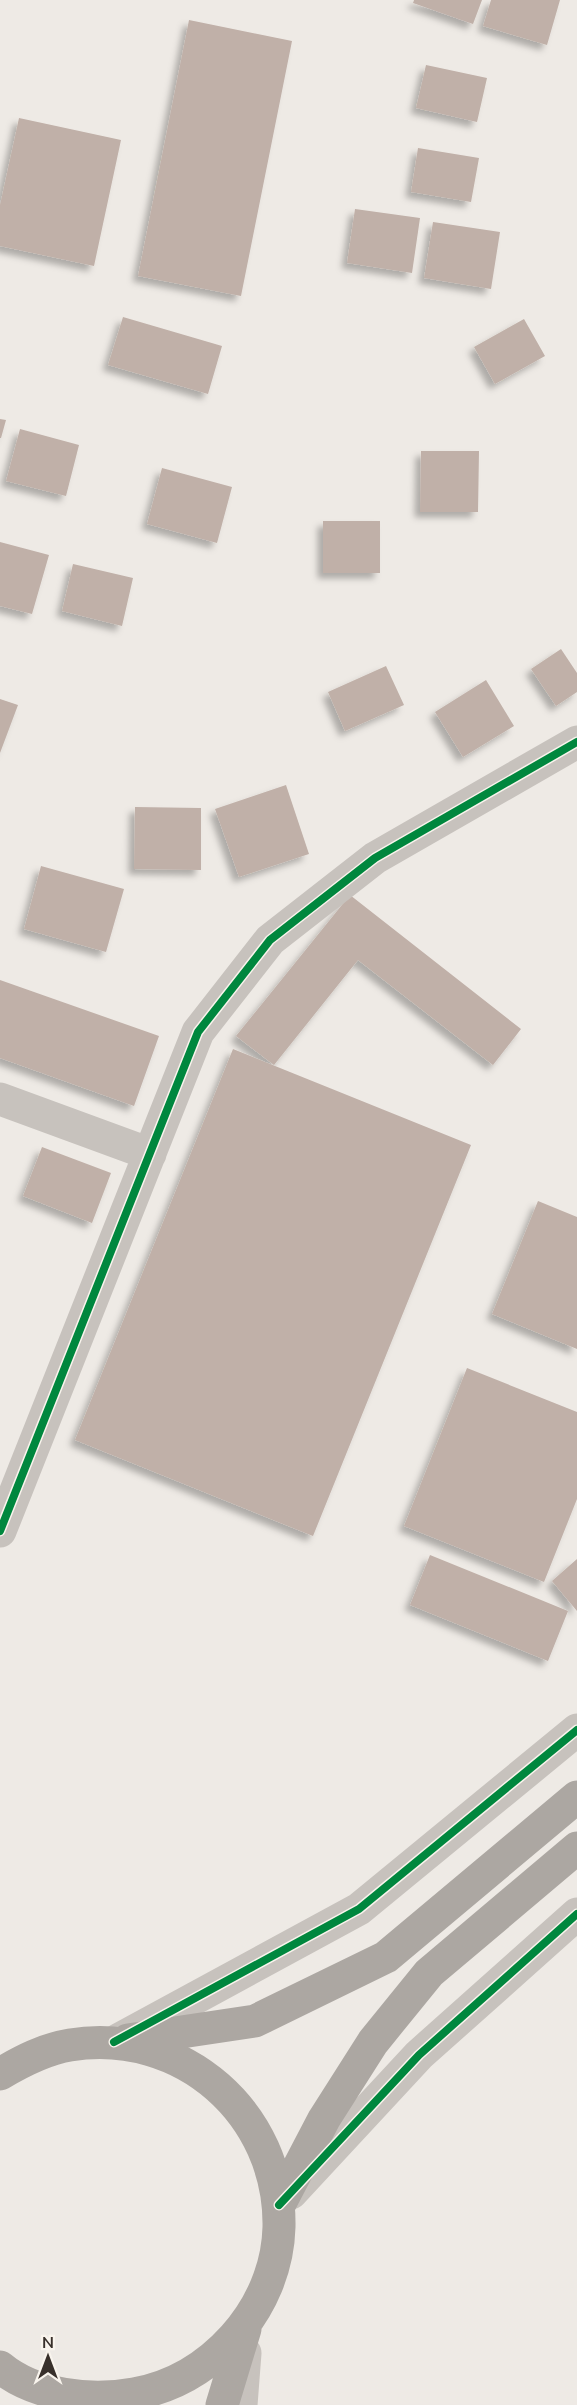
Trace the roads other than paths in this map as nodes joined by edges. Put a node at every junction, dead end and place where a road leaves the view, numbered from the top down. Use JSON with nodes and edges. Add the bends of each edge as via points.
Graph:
{"nodes":[{"id":1,"x":577,"y":742,"type":"edge"},
{"id":2,"x":0,"y":1099,"type":"edge"},
{"id":3,"x":150,"y":1154,"type":"junction"},
{"id":4,"x":0,"y":1531,"type":"edge"},
{"id":5,"x":577,"y":1730,"type":"edge"},
{"id":6,"x":577,"y":1797,"type":"edge"},
{"id":7,"x":577,"y":1848,"type":"edge"},
{"id":8,"x":577,"y":1914,"type":"edge"},
{"id":9,"x":114,"y":2042,"type":"junction"},
{"id":10,"x":0,"y":2074,"type":"edge"},
{"id":11,"x":279,"y":2205,"type":"junction"},
{"id":12,"x":248,"y":2322,"type":"junction"},
{"id":13,"x":0,"y":2367,"type":"edge"},
{"id":14,"x":42,"y":2399,"type":"edge"},
{"id":15,"x":222,"y":2405,"type":"edge"},
{"id":16,"x":241,"y":2405,"type":"edge"}],
"edges":[{"from":1,"to":3,"type":"street","via":[[375,858],[270,940],[198,1032]]},
{"from":2,"to":3,"type":"street"},
{"from":3,"to":4,"type":"street"},
{"from":5,"to":9,"type":"street","via":[[359,1909]]},
{"from":6,"to":9,"type":"main road","via":[[386,1957],[255,2021]]},
{"from":7,"to":11,"type":"main road","via":[[429,1973],[373,2042],[324,2119]]},
{"from":8,"to":11,"type":"street","via":[[419,2055]]},
{"from":9,"to":10,"type":"main road","via":[[70,2045],[27,2058]]},
{"from":9,"to":11,"type":"main road","via":[[182,2061],[212,2080],[237,2104],[257,2133],[271,2165]]},
{"from":11,"to":12,"type":"main road","via":[[278,2246],[267,2286]]},
{"from":12,"to":14,"type":"main road","via":[[220,2353],[188,2376],[153,2391],[114,2398]]},
{"from":12,"to":15,"type":"main road"},
{"from":12,"to":16,"type":"street"},
{"from":13,"to":14,"type":"main road"}]}
